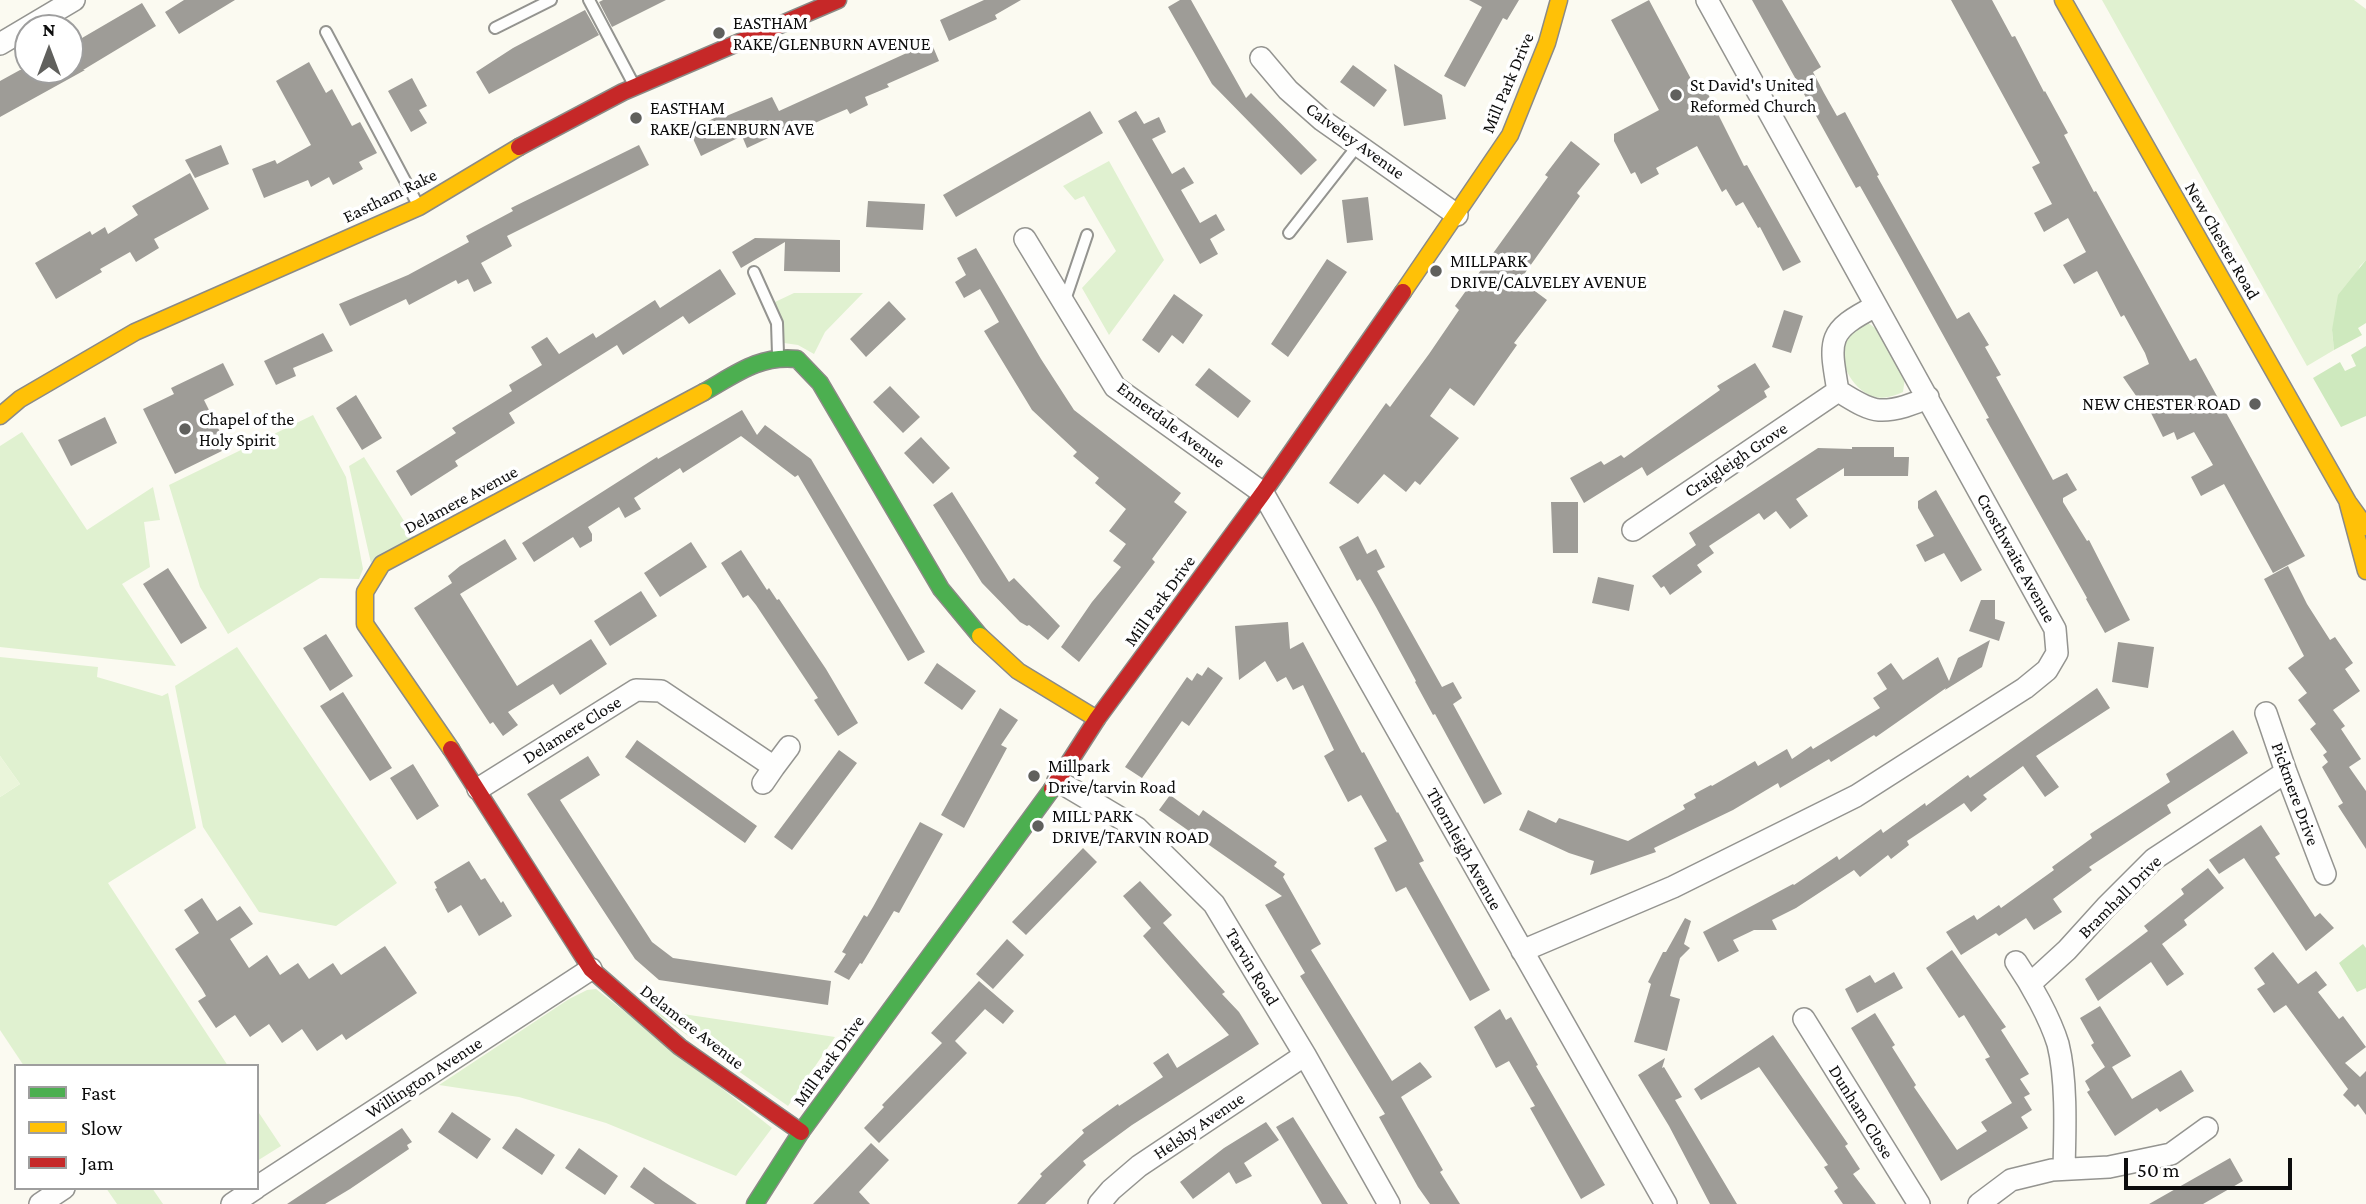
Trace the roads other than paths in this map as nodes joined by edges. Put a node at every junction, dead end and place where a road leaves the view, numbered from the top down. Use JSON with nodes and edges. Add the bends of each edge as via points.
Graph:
{"nodes":[{"id":1,"x":74,"y":0,"type":"edge"},
{"id":2,"x":551,"y":0,"type":"edge"},
{"id":3,"x":589,"y":0,"type":"edge"},
{"id":4,"x":1559,"y":0,"type":"edge"},
{"id":5,"x":1707,"y":0,"type":"edge"},
{"id":6,"x":2063,"y":0,"type":"edge"},
{"id":7,"x":830,"y":2,"type":"edge"},
{"id":8,"x":495,"y":28,"type":"dead end"},
{"id":9,"x":326,"y":32,"type":"dead end"},
{"id":10,"x":0,"y":44,"type":"edge"},
{"id":11,"x":1261,"y":58,"type":"dead end"},
{"id":12,"x":635,"y":88,"type":"junction"},
{"id":13,"x":1358,"y":145,"type":"junction"},
{"id":14,"x":419,"y":207,"type":"junction"},
{"id":15,"x":1457,"y":215,"type":"junction"},
{"id":16,"x":1289,"y":233,"type":"dead end"},
{"id":17,"x":1087,"y":235,"type":"dead end"},
{"id":18,"x":1025,"y":239,"type":"dead end"},
{"id":19,"x":754,"y":272,"type":"dead end"},
{"id":20,"x":1064,"y":303,"type":"junction"},
{"id":21,"x":1876,"y":306,"type":"junction"},
{"id":22,"x":778,"y":357,"type":"junction"},
{"id":23,"x":1838,"y":391,"type":"junction"},
{"id":24,"x":1928,"y":397,"type":"junction"},
{"id":25,"x":0,"y":416,"type":"edge"},
{"id":26,"x":1263,"y":493,"type":"junction"},
{"id":27,"x":2348,"y":502,"type":"junction"},
{"id":28,"x":2366,"y":527,"type":"edge"},
{"id":29,"x":1633,"y":530,"type":"dead end"},
{"id":30,"x":2366,"y":571,"type":"edge"},
{"id":31,"x":2266,"y":713,"type":"dead end"},
{"id":32,"x":1097,"y":719,"type":"junction"},
{"id":33,"x":789,"y":747,"type":"dead end"},
{"id":34,"x":2286,"y":772,"type":"junction"},
{"id":35,"x":1058,"y":781,"type":"junction"},
{"id":36,"x":478,"y":789,"type":"junction"},
{"id":37,"x":2325,"y":874,"type":"dead end"},
{"id":38,"x":1522,"y":951,"type":"junction"},
{"id":39,"x":2016,"y":962,"type":"dead end"},
{"id":40,"x":591,"y":969,"type":"junction"},
{"id":41,"x":2031,"y":983,"type":"junction"},
{"id":42,"x":1804,"y":1019,"type":"dead end"},
{"id":43,"x":1305,"y":1055,"type":"junction"},
{"id":44,"x":2207,"y":1128,"type":"dead end"},
{"id":45,"x":801,"y":1132,"type":"junction"},
{"id":46,"x":2064,"y":1169,"type":"junction"},
{"id":47,"x":259,"y":1187,"type":"edge"},
{"id":48,"x":61,"y":1190,"type":"edge"},
{"id":49,"x":254,"y":1190,"type":"edge"},
{"id":50,"x":1660,"y":1201,"type":"edge"},
{"id":51,"x":40,"y":1204,"type":"edge"},
{"id":52,"x":232,"y":1204,"type":"edge"},
{"id":53,"x":755,"y":1204,"type":"edge"},
{"id":54,"x":1099,"y":1204,"type":"edge"},
{"id":55,"x":1389,"y":1204,"type":"edge"},
{"id":56,"x":1919,"y":1204,"type":"edge"},
{"id":57,"x":1979,"y":1204,"type":"edge"}],
"edges":[{"from":1,"to":10,"type":"street"},
{"from":2,"to":8,"type":"lane"},
{"from":3,"to":12,"type":"lane"},
{"from":4,"to":15,"type":"main road","name":"Mill Park Drive","via":[[1510,135]]},
{"from":5,"to":21,"type":"street","name":"Crosthwaite Avenue"},
{"from":6,"to":27,"type":"main road","name":"New Chester Road"},
{"from":7,"to":12,"type":"main road","name":"Eastham Rake"},
{"from":9,"to":14,"type":"lane"},
{"from":11,"to":13,"type":"street","name":"Calveley Avenue","via":[[1288,90]]},
{"from":12,"to":14,"type":"main road","name":"Eastham Rake","via":[[517,148]]},
{"from":13,"to":15,"type":"street","name":"Calveley Avenue"},
{"from":13,"to":16,"type":"lane"},
{"from":14,"to":25,"type":"main road","name":"Eastham Rake","via":[[135,332],[20,399]]},
{"from":15,"to":26,"type":"main road","name":"Mill Park Drive"},
{"from":17,"to":20,"type":"lane"},
{"from":18,"to":20,"type":"street","name":"Ennerdale Avenue"},
{"from":19,"to":22,"type":"lane","via":[[776,323]]},
{"from":20,"to":26,"type":"street","name":"Ennerdale Avenue","via":[[1115,387]]},
{"from":21,"to":23,"type":"street","via":[[1848,320],[1835,336],[1832,354]]},
{"from":21,"to":24,"type":"street","name":"Crosthwaite Avenue"},
{"from":22,"to":32,"type":"main road","via":[[797,359],[820,383],[941,589],[976,632],[1018,671]]},
{"from":22,"to":36,"type":"main road","name":"Delamere Avenue","via":[[382,564],[366,585],[365,624]]},
{"from":23,"to":24,"type":"street","via":[[1879,410]]},
{"from":23,"to":29,"type":"street","name":"Craigleigh Grove"},
{"from":24,"to":38,"type":"street","name":"Crosthwaite Avenue","via":[[2055,629],[2057,653],[2047,670],[1856,796],[1673,887]]},
{"from":26,"to":32,"type":"main road","name":"Mill Park Drive"},
{"from":26,"to":38,"type":"street","name":"Thornleigh Avenue"},
{"from":27,"to":28,"type":"main road","name":"New Chester Road"},
{"from":27,"to":30,"type":"main road","name":"New Chester Road"},
{"from":31,"to":34,"type":"street","name":"Pickmere Drive"},
{"from":32,"to":35,"type":"main road","name":"Mill Park Drive"},
{"from":33,"to":36,"type":"street","name":"Delamere Close","via":[[769,775],[661,691],[636,690]]},
{"from":34,"to":37,"type":"street","name":"Pickmere Drive"},
{"from":34,"to":41,"type":"street","name":"Bramhall Drive","via":[[2154,859]]},
{"from":35,"to":43,"type":"street","name":"Tarvin Road","via":[[1137,828],[1214,904]]},
{"from":35,"to":45,"type":"main road","name":"Mill Park Drive"},
{"from":36,"to":40,"type":"main road","name":"Delamere Avenue"},
{"from":38,"to":50,"type":"street","name":"Thornleigh Avenue"},
{"from":39,"to":41,"type":"street"},
{"from":40,"to":45,"type":"main road","name":"Delamere Avenue","via":[[680,1047]]},
{"from":40,"to":47,"type":"street","name":"Willington Avenue"},
{"from":41,"to":46,"type":"street","via":[[2057,1044],[2065,1101]]},
{"from":42,"to":56,"type":"street","name":"Dunham Close"},
{"from":43,"to":54,"type":"street","name":"Helsby Avenue","via":[[1139,1166]]},
{"from":43,"to":55,"type":"street","name":"Tarvin Road"},
{"from":44,"to":46,"type":"street","via":[[2171,1154],[2109,1167]]},
{"from":45,"to":53,"type":"main road","name":"Mill Park Drive"},
{"from":46,"to":57,"type":"street","via":[[2011,1180]]},
{"from":48,"to":51,"type":"street"},
{"from":49,"to":52,"type":"street","name":"Willington Avenue"}]}
